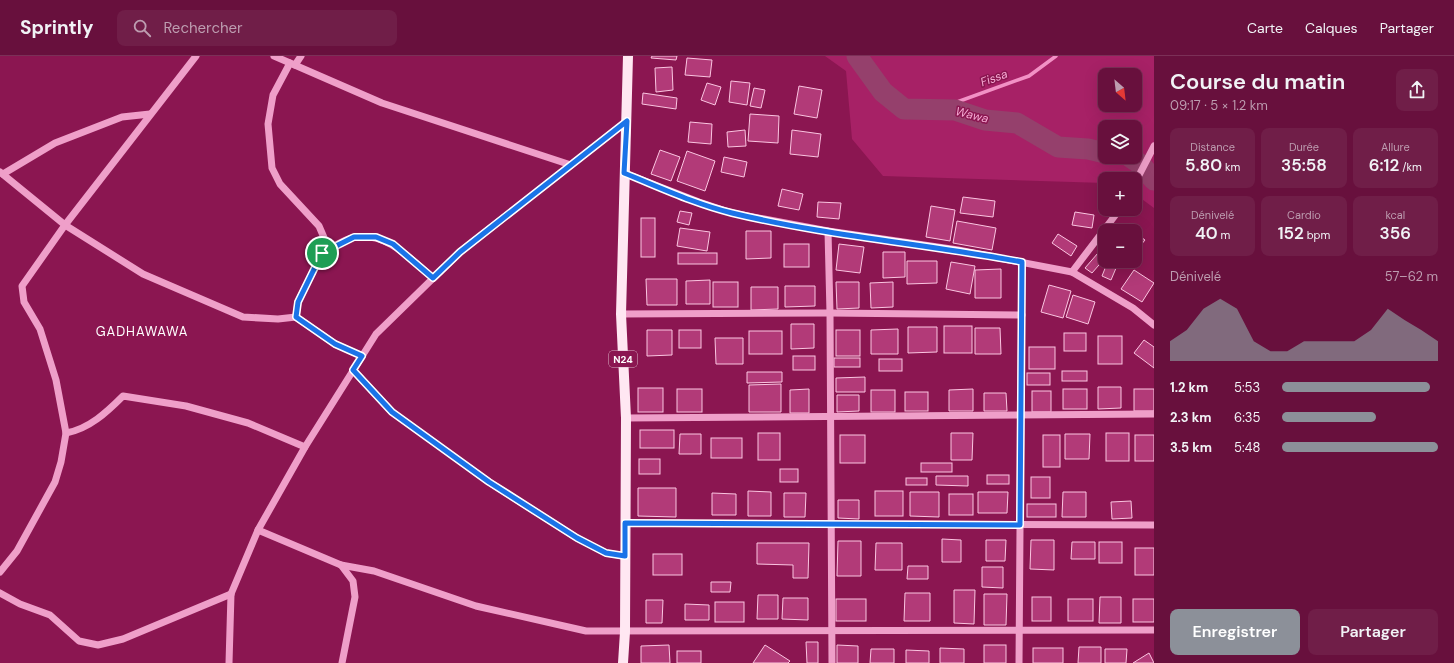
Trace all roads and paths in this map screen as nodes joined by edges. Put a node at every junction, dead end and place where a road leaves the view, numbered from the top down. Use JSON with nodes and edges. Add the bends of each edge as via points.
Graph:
{"nodes":[{"id":1,"x":196,"y":56,"type":"edge"},
{"id":2,"x":274,"y":56,"type":"edge"},
{"id":3,"x":301,"y":56,"type":"edge"},
{"id":4,"x":628,"y":56,"type":"edge"},
{"id":5,"x":293,"y":64,"type":"junction"},
{"id":6,"x":150,"y":114,"type":"junction"},
{"id":7,"x":627,"y":121,"type":"junction"},
{"id":8,"x":1154,"y":146,"type":"edge"},
{"id":9,"x":571,"y":165,"type":"junction"},
{"id":10,"x":1141,"y":172,"type":"edge"},
{"id":11,"x":1,"y":173,"type":"edge"},
{"id":12,"x":624,"y":173,"type":"junction"},
{"id":13,"x":1115,"y":216,"type":"edge"},
{"id":14,"x":65,"y":225,"type":"junction"},
{"id":15,"x":828,"y":231,"type":"junction"},
{"id":16,"x":322,"y":253,"type":"junction"},
{"id":17,"x":1022,"y":262,"type":"junction"},
{"id":18,"x":1072,"y":272,"type":"junction"},
{"id":19,"x":433,"y":278,"type":"junction"},
{"id":20,"x":830,"y":313,"type":"junction"},
{"id":21,"x":621,"y":314,"type":"junction"},
{"id":22,"x":1022,"y":315,"type":"junction"},
{"id":23,"x":296,"y":317,"type":"junction"},
{"id":24,"x":1154,"y":325,"type":"edge"},
{"id":25,"x":362,"y":356,"type":"junction"},
{"id":26,"x":353,"y":370,"type":"junction"},
{"id":27,"x":1154,"y":414,"type":"edge"},
{"id":28,"x":1021,"y":415,"type":"junction"},
{"id":29,"x":831,"y":416,"type":"junction"},
{"id":30,"x":626,"y":418,"type":"junction"},
{"id":31,"x":66,"y":433,"type":"junction"},
{"id":32,"x":305,"y":447,"type":"junction"},
{"id":33,"x":625,"y":523,"type":"junction"},
{"id":34,"x":832,"y":524,"type":"junction"},
{"id":35,"x":1020,"y":525,"type":"junction"},
{"id":36,"x":1154,"y":525,"type":"edge"},
{"id":37,"x":258,"y":530,"type":"junction"},
{"id":38,"x":625,"y":556,"type":"junction"},
{"id":39,"x":341,"y":565,"type":"junction"},
{"id":40,"x":0,"y":572,"type":"edge"},
{"id":41,"x":0,"y":593,"type":"edge"},
{"id":42,"x":231,"y":594,"type":"junction"},
{"id":43,"x":1020,"y":630,"type":"junction"},
{"id":44,"x":1154,"y":630,"type":"edge"},
{"id":45,"x":832,"y":631,"type":"junction"},
{"id":46,"x":625,"y":632,"type":"junction"},
{"id":47,"x":229,"y":663,"type":"edge"},
{"id":48,"x":342,"y":663,"type":"edge"},
{"id":49,"x":623,"y":663,"type":"edge"},
{"id":50,"x":832,"y":663,"type":"edge"},
{"id":51,"x":1019,"y":663,"type":"edge"}],
"edges":[{"from":1,"to":6,"type":"street"},
{"from":2,"to":5,"type":"street"},
{"from":3,"to":5,"type":"street"},
{"from":4,"to":7,"type":"main road","number":"N24"},
{"from":5,"to":9,"type":"street","via":[[382,103]]},
{"from":5,"to":16,"type":"street","via":[[273,95],[268,124],[272,168],[280,184],[319,226],[325,240]]},
{"from":6,"to":11,"type":"street","via":[[122,117],[55,143]]},
{"from":6,"to":14,"type":"street"},
{"from":7,"to":9,"type":"street"},
{"from":7,"to":12,"type":"main road","number":"N24"},
{"from":8,"to":10,"type":"street"},
{"from":9,"to":19,"type":"street","via":[[460,252]]},
{"from":11,"to":14,"type":"street"},
{"from":12,"to":15,"type":"street","via":[[732,213]]},
{"from":12,"to":21,"type":"main road","number":"N24"},
{"from":13,"to":18,"type":"street"},
{"from":14,"to":23,"type":"street","via":[[143,274],[243,317]]},
{"from":14,"to":31,"type":"street","via":[[22,286],[24,302],[40,329],[56,380]]},
{"from":15,"to":17,"type":"street"},
{"from":15,"to":20,"type":"street"},
{"from":16,"to":19,"type":"street","via":[[354,237],[376,237],[393,244]]},
{"from":16,"to":23,"type":"street","via":[[298,302]]},
{"from":17,"to":18,"type":"street"},
{"from":17,"to":22,"type":"street"},
{"from":18,"to":24,"type":"street","via":[[1133,308]]},
{"from":19,"to":25,"type":"street","via":[[376,334]]},
{"from":20,"to":21,"type":"street"},
{"from":20,"to":22,"type":"street"},
{"from":20,"to":29,"type":"street"},
{"from":21,"to":30,"type":"main road","number":"N24"},
{"from":22,"to":28,"type":"street"},
{"from":23,"to":25,"type":"street","via":[[335,344]]},
{"from":25,"to":26,"type":"street"},
{"from":26,"to":32,"type":"street"},
{"from":26,"to":38,"type":"street","via":[[392,412],[489,482],[577,538],[606,553]]},
{"from":27,"to":28,"type":"street"},
{"from":28,"to":29,"type":"street"},
{"from":28,"to":35,"type":"street"},
{"from":29,"to":30,"type":"street"},
{"from":29,"to":34,"type":"street"},
{"from":30,"to":33,"type":"main road","number":"N24"},
{"from":31,"to":32,"type":"street","via":[[80,431],[124,396],[186,406],[248,423]]},
{"from":31,"to":40,"type":"street","via":[[55,482],[17,551]]},
{"from":32,"to":37,"type":"street"},
{"from":33,"to":34,"type":"street"},
{"from":33,"to":38,"type":"main road","number":"N24"},
{"from":34,"to":35,"type":"street"},
{"from":34,"to":45,"type":"street"},
{"from":35,"to":36,"type":"street"},
{"from":35,"to":43,"type":"street"},
{"from":37,"to":39,"type":"street"},
{"from":37,"to":42,"type":"street"},
{"from":38,"to":46,"type":"main road","number":"N24"},
{"from":39,"to":46,"type":"street","via":[[374,570],[476,606],[586,631]]},
{"from":39,"to":48,"type":"street","via":[[353,581],[354,597]]},
{"from":41,"to":42,"type":"street","via":[[50,616],[79,641],[98,645],[123,639]]},
{"from":42,"to":47,"type":"street"},
{"from":43,"to":44,"type":"street"},
{"from":43,"to":45,"type":"street"},
{"from":43,"to":51,"type":"street"},
{"from":45,"to":46,"type":"street"},
{"from":45,"to":50,"type":"street"},
{"from":46,"to":49,"type":"main road","number":"N24"}]}
